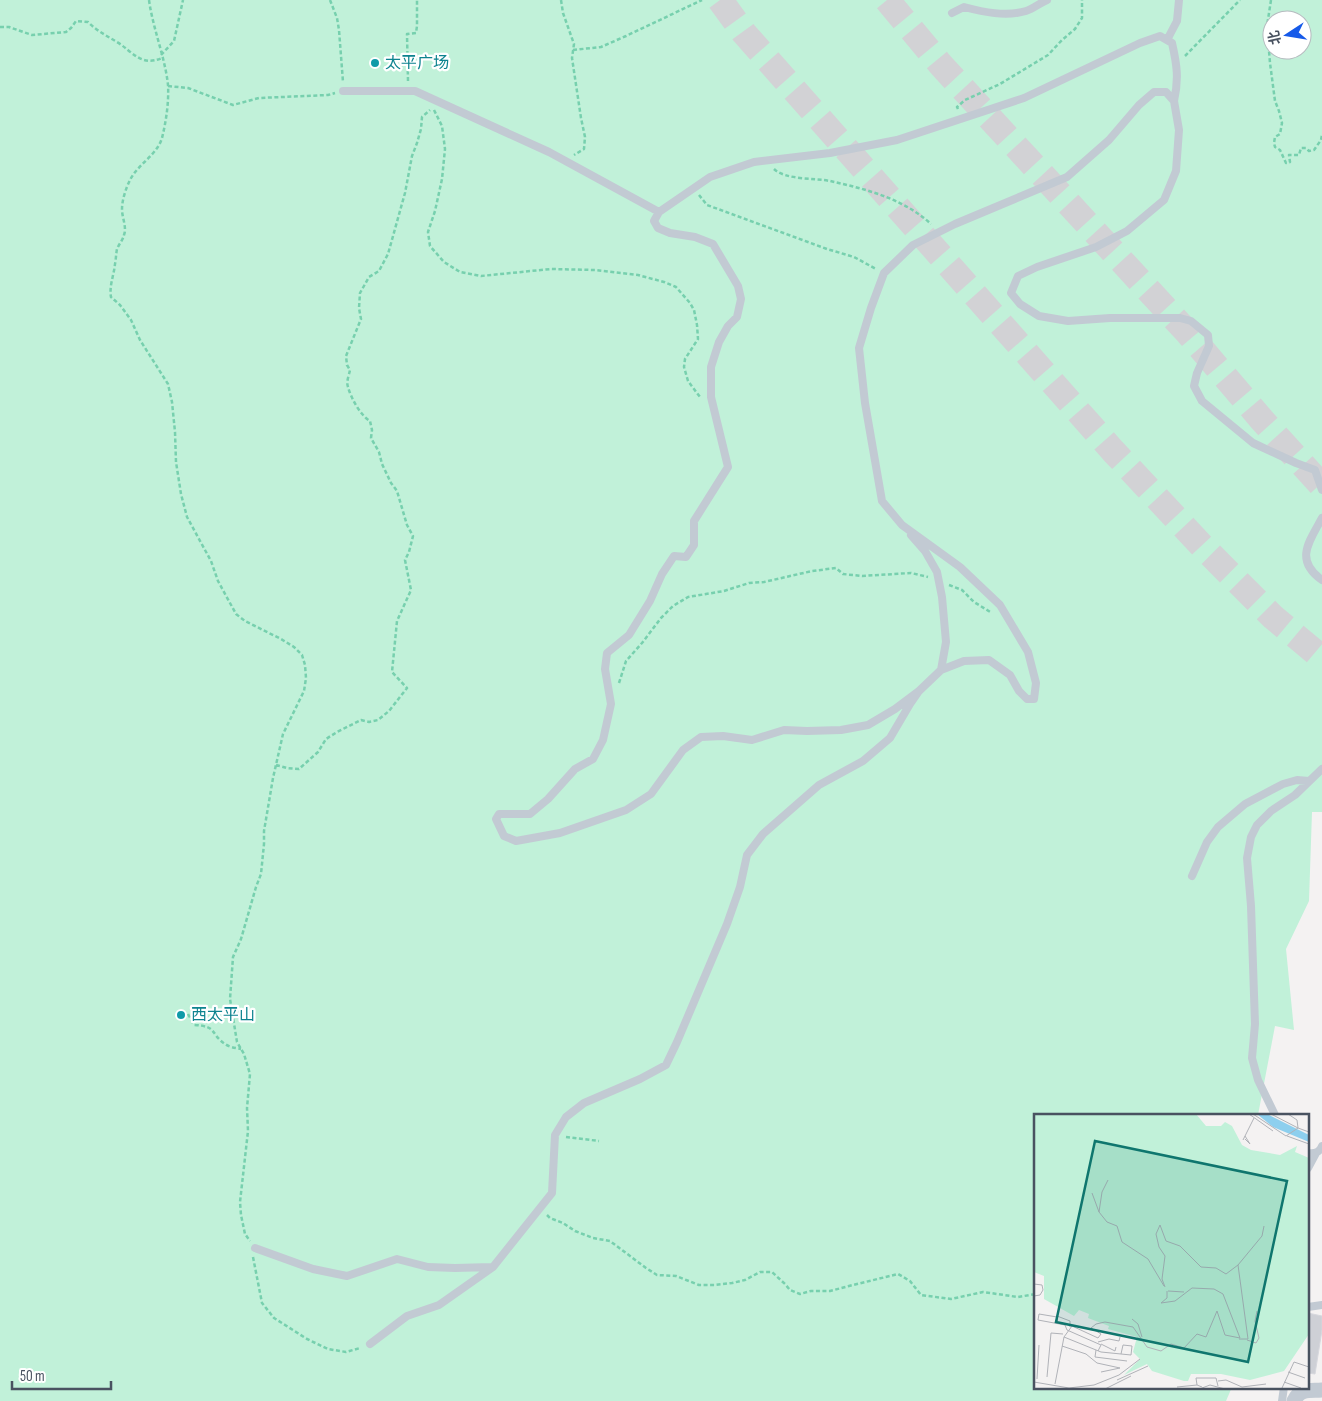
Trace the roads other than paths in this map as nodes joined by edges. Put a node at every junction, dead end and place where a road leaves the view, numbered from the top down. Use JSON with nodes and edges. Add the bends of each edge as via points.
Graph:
{"nodes":[{"id":1,"x":1047,"y":0,"type":"edge"},
{"id":2,"x":1179,"y":0,"type":"edge"},
{"id":3,"x":952,"y":13,"type":"dead end"},
{"id":4,"x":1167,"y":40,"type":"junction"},
{"id":5,"x":343,"y":91,"type":"road end"},
{"id":6,"x":1174,"y":101,"type":"junction"},
{"id":7,"x":659,"y":212,"type":"junction"},
{"id":8,"x":1322,"y":490,"type":"edge"},
{"id":9,"x":1322,"y":518,"type":"edge"},
{"id":10,"x":902,"y":525,"type":"junction"},
{"id":11,"x":1322,"y":580,"type":"edge"},
{"id":12,"x":941,"y":670,"type":"junction"},
{"id":13,"x":920,"y":691,"type":"junction"},
{"id":14,"x":1322,"y":769,"type":"edge"},
{"id":15,"x":1309,"y":782,"type":"junction"},
{"id":16,"x":1192,"y":876,"type":"dead end"},
{"id":17,"x":1275,"y":1114,"type":"edge"},
{"id":18,"x":1322,"y":1146,"type":"edge"},
{"id":19,"x":1311,"y":1156,"type":"edge"},
{"id":20,"x":255,"y":1248,"type":"road end"},
{"id":21,"x":493,"y":1267,"type":"junction"},
{"id":22,"x":370,"y":1344,"type":"road end"},
{"id":23,"x":1284,"y":1388,"type":"edge"},
{"id":24,"x":1322,"y":1390,"type":"edge"},
{"id":25,"x":1282,"y":1401,"type":"edge"},
{"id":26,"x":1294,"y":1401,"type":"edge"}],
"edges":[{"from":1,"to":3,"type":"lane","via":[[1026,11],[986,12],[964,7]]},
{"from":2,"to":4,"type":"lane","via":[[1177,21]]},
{"from":4,"to":6,"type":"lane","via":[[1172,43],[1177,64]]},
{"from":4,"to":7,"type":"lane","via":[[1160,36],[1140,43],[1024,98],[897,140],[830,153],[754,162],[710,177]]},
{"from":5,"to":7,"type":"lane","via":[[415,91],[549,152]]},
{"from":6,"to":8,"type":"lane","via":[[1179,130],[1176,171],[1164,200],[1127,231],[1096,248],[1018,276],[1011,293],[1020,304],[1040,316],[1068,321],[1161,317],[1191,321],[1208,335],[1209,346],[1194,386],[1202,401],[1253,443],[1314,470]]},
{"from":6,"to":10,"type":"lane","via":[[1166,92],[1154,92],[1109,140],[1067,177],[913,245],[884,273],[859,348],[882,501]]},
{"from":7,"to":13,"type":"lane","via":[[654,221],[658,228],[714,244],[738,286],[741,299],[738,317],[728,326],[719,342],[710,367],[711,397],[728,467],[694,521],[694,546],[686,556],[674,556],[629,635],[607,653],[605,669],[611,704],[603,740],[593,759],[575,770],[530,814],[499,814],[496,819],[504,836],[516,841],[560,834],[626,810],[651,794],[683,750],[701,737],[752,740],[784,730],[841,730],[868,725]]},
{"from":9,"to":11,"type":"lane","via":[[1306,556],[1313,574]]},
{"from":10,"to":12,"type":"lane","via":[[925,551],[939,579],[946,642]]},
{"from":10,"to":12,"type":"lane","via":[[960,567],[1000,605],[1028,652],[1036,683],[1034,699],[1027,700],[1010,675],[989,660],[964,661]]},
{"from":12,"to":13,"type":"lane"},
{"from":13,"to":21,"type":"lane","via":[[890,738],[863,761],[819,785],[763,834],[747,855],[727,924],[666,1065],[584,1103],[566,1117],[555,1135],[552,1193]]},
{"from":14,"to":15,"type":"lane"},
{"from":15,"to":16,"type":"lane","via":[[1297,780],[1283,784],[1245,804],[1218,827],[1207,842]]},
{"from":15,"to":17,"type":"lane","via":[[1257,825],[1247,858],[1255,1024],[1252,1058],[1258,1080]]},
{"from":18,"to":19,"type":"lane"},
{"from":20,"to":21,"type":"lane","via":[[313,1269],[347,1276],[397,1259],[428,1267]]},
{"from":21,"to":22,"type":"lane","via":[[439,1305],[407,1316]]},
{"from":23,"to":25,"type":"lane"},
{"from":24,"to":26,"type":"street","via":[[1303,1391]]}]}
